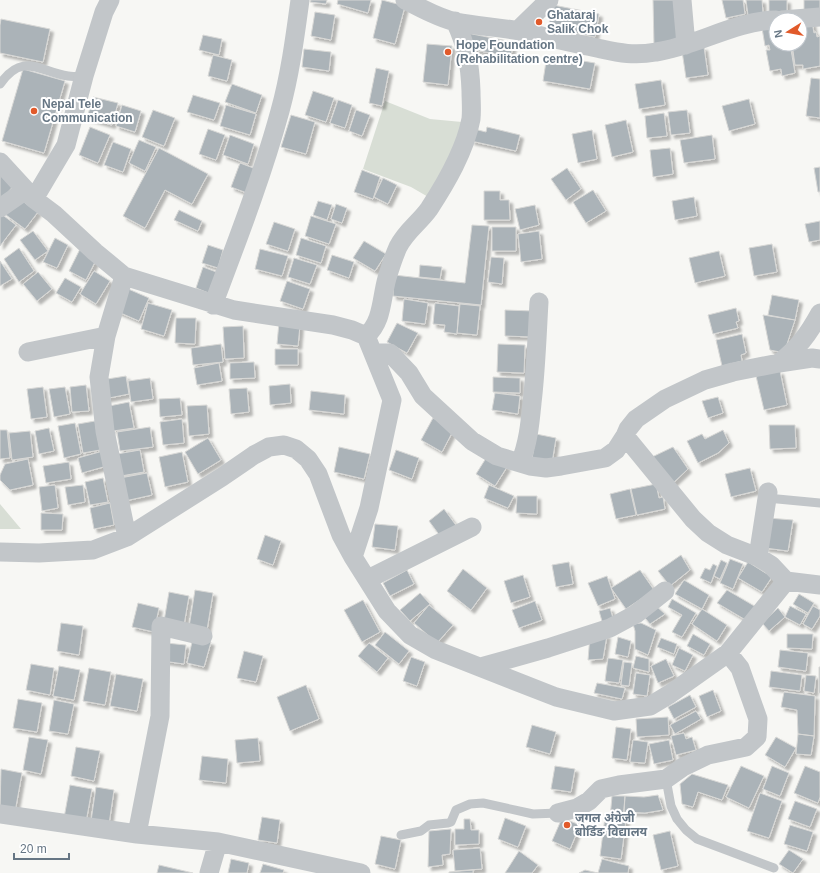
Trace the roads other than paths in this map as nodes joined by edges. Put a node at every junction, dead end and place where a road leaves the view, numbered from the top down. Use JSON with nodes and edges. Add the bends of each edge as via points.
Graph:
{"nodes":[{"id":1,"x":110,"y":0,"type":"edge"},
{"id":2,"x":300,"y":0,"type":"edge"},
{"id":3,"x":405,"y":0,"type":"edge"},
{"id":4,"x":549,"y":0,"type":"edge"},
{"id":5,"x":682,"y":0,"type":"edge"},
{"id":6,"x":820,"y":17,"type":"edge"},
{"id":7,"x":808,"y":18,"type":"edge"},
{"id":8,"x":768,"y":20,"type":"edge"},
{"id":9,"x":455,"y":21,"type":"junction"},
{"id":10,"x":517,"y":31,"type":"junction"},
{"id":11,"x":686,"y":45,"type":"junction"},
{"id":12,"x":84,"y":76,"type":"junction"},
{"id":13,"x":0,"y":84,"type":"edge"},
{"id":14,"x":0,"y":162,"type":"edge"},
{"id":15,"x":30,"y":194,"type":"junction"},
{"id":16,"x":0,"y":208,"type":"edge"},
{"id":17,"x":124,"y":276,"type":"junction"},
{"id":18,"x":539,"y":302,"type":"dead end"},
{"id":19,"x":213,"y":304,"type":"junction"},
{"id":20,"x":820,"y":313,"type":"edge"},
{"id":21,"x":106,"y":336,"type":"junction"},
{"id":22,"x":366,"y":336,"type":"junction"},
{"id":23,"x":28,"y":352,"type":"dead end"},
{"id":24,"x":374,"y":353,"type":"junction"},
{"id":25,"x":820,"y":359,"type":"edge"},
{"id":26,"x":779,"y":364,"type":"junction"},
{"id":27,"x":626,"y":436,"type":"junction"},
{"id":28,"x":520,"y":463,"type":"junction"},
{"id":29,"x":768,"y":495,"type":"joint"},
{"id":30,"x":820,"y":503,"type":"edge"},
{"id":31,"x":472,"y":527,"type":"dead end"},
{"id":32,"x":128,"y":537,"type":"junction"},
{"id":33,"x":0,"y":552,"type":"edge"},
{"id":34,"x":353,"y":557,"type":"junction"},
{"id":35,"x":758,"y":557,"type":"junction"},
{"id":36,"x":368,"y":580,"type":"junction"},
{"id":37,"x":786,"y":581,"type":"junction"},
{"id":38,"x":820,"y":585,"type":"edge"},
{"id":39,"x":665,"y":591,"type":"dead end"},
{"id":40,"x":203,"y":636,"type":"dead end"},
{"id":41,"x":728,"y":653,"type":"junction"},
{"id":42,"x":481,"y":667,"type":"junction"},
{"id":43,"x":666,"y":779,"type":"junction"},
{"id":44,"x":558,"y":813,"type":"joint"},
{"id":45,"x":0,"y":814,"type":"edge"},
{"id":46,"x":137,"y":834,"type":"junction"},
{"id":47,"x":401,"y":835,"type":"dead end"},
{"id":48,"x":218,"y":842,"type":"junction"},
{"id":49,"x":774,"y":868,"type":"dead end"},
{"id":50,"x":209,"y":873,"type":"edge"},
{"id":51,"x":361,"y":873,"type":"edge"}],
"edges":[{"from":1,"to":12,"type":"street"},
{"from":2,"to":19,"type":"street","via":[[280,110],[266,158]]},
{"from":3,"to":9,"type":"street","via":[[427,12]]},
{"from":4,"to":10,"type":"street"},
{"from":5,"to":11,"type":"street"},
{"from":6,"to":7,"type":"street"},
{"from":8,"to":11,"type":"street"},
{"from":9,"to":10,"type":"street"},
{"from":9,"to":22,"type":"street","via":[[470,66],[471,119],[464,144],[450,174],[428,209],[398,246],[387,277],[380,314]]},
{"from":10,"to":11,"type":"street","via":[[633,55]]},
{"from":12,"to":13,"type":"lane","via":[[69,77],[32,65],[17,67],[7,74]]},
{"from":12,"to":15,"type":"street","via":[[66,145]]},
{"from":14,"to":15,"type":"street"},
{"from":15,"to":16,"type":"street"},
{"from":15,"to":17,"type":"street"},
{"from":17,"to":19,"type":"street"},
{"from":17,"to":21,"type":"street"},
{"from":18,"to":28,"type":"street","via":[[530,423],[526,449]]},
{"from":19,"to":22,"type":"street","via":[[234,310],[333,325]]},
{"from":20,"to":26,"type":"street","via":[[796,350]]},
{"from":21,"to":23,"type":"street"},
{"from":21,"to":32,"type":"street","via":[[99,378],[105,431]]},
{"from":22,"to":24,"type":"street"},
{"from":24,"to":28,"type":"street","via":[[390,353],[409,373],[423,396],[472,441],[498,456]]},
{"from":24,"to":34,"type":"street","via":[[392,400],[369,508]]},
{"from":25,"to":26,"type":"street"},
{"from":26,"to":27,"type":"street","via":[[705,380],[665,399],[636,419]]},
{"from":27,"to":28,"type":"street","via":[[616,450],[605,458],[546,468]]},
{"from":27,"to":35,"type":"street","via":[[693,519],[708,533],[727,545]]},
{"from":29,"to":30,"type":"lane"},
{"from":29,"to":35,"type":"street"},
{"from":31,"to":36,"type":"street"},
{"from":32,"to":33,"type":"street","via":[[93,550]]},
{"from":32,"to":34,"type":"street","via":[[254,455],[270,447],[284,445],[308,459],[318,474],[341,535]]},
{"from":34,"to":36,"type":"street"},
{"from":35,"to":37,"type":"street"},
{"from":36,"to":42,"type":"street","via":[[388,611],[410,636],[436,650]]},
{"from":37,"to":38,"type":"street"},
{"from":37,"to":41,"type":"street"},
{"from":39,"to":42,"type":"street","via":[[636,614],[610,628]]},
{"from":40,"to":46,"type":"street","via":[[161,626],[160,716]]},
{"from":41,"to":42,"type":"street","via":[[650,706],[614,711],[556,696]]},
{"from":41,"to":43,"type":"street","via":[[740,668],[758,719],[757,736],[746,747],[708,755]]},
{"from":43,"to":44,"type":"street","via":[[601,789],[577,808]]},
{"from":43,"to":49,"type":"lane","via":[[671,806],[686,830],[697,839]]},
{"from":44,"to":47,"type":"lane","via":[[534,814],[484,803],[470,804],[456,810],[451,822],[429,824],[421,831]]},
{"from":45,"to":46,"type":"street"},
{"from":46,"to":48,"type":"street"},
{"from":48,"to":50,"type":"street"},
{"from":48,"to":51,"type":"street"}]}
